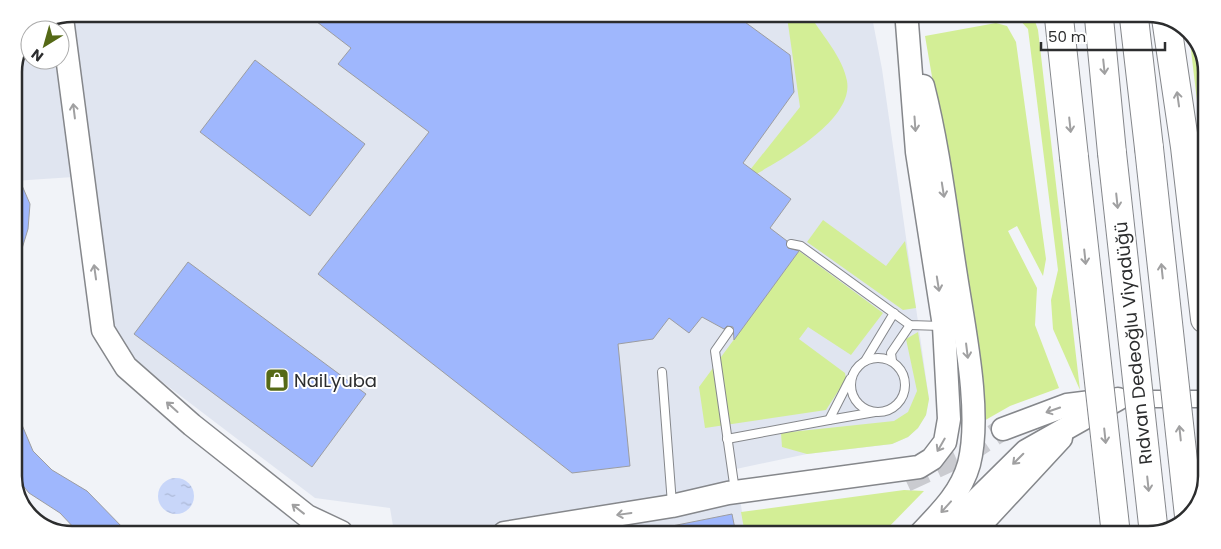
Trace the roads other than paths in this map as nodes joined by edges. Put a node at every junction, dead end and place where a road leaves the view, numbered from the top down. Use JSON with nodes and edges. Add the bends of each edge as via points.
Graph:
{"nodes":[{"id":1,"x":907,"y":22,"type":"edge"},
{"id":2,"x":907,"y":22,"type":"edge"},
{"id":3,"x":1058,"y":22,"type":"edge"},
{"id":4,"x":1099,"y":22,"type":"edge"},
{"id":5,"x":1134,"y":22,"type":"edge"},
{"id":6,"x":63,"y":24,"type":"edge"},
{"id":7,"x":1167,"y":26,"type":"edge"},
{"id":8,"x":791,"y":244,"type":"dead end"},
{"id":9,"x":1198,"y":262,"type":"edge"},
{"id":10,"x":894,"y":313,"type":"junction"},
{"id":11,"x":910,"y":325,"type":"junction"},
{"id":12,"x":944,"y":326,"type":"junction"},
{"id":13,"x":729,"y":331,"type":"dead end"},
{"id":14,"x":865,"y":361,"type":"junction"},
{"id":15,"x":892,"y":361,"type":"junction"},
{"id":16,"x":662,"y":372,"type":"dead end"},
{"id":17,"x":852,"y":375,"type":"junction"},
{"id":18,"x":1118,"y":399,"type":"junction"},
{"id":19,"x":1198,"y":399,"type":"edge"},
{"id":20,"x":881,"y":412,"type":"junction"},
{"id":21,"x":829,"y":420,"type":"junction"},
{"id":22,"x":1074,"y":424,"type":"junction"},
{"id":23,"x":1003,"y":429,"type":"tunnel mouth"},
{"id":24,"x":727,"y":439,"type":"junction"},
{"id":25,"x":906,"y":481,"type":"tunnel mouth"},
{"id":26,"x":735,"y":493,"type":"junction"},
{"id":27,"x":672,"y":506,"type":"junction"},
{"id":28,"x":1187,"y":508,"type":"edge"},
{"id":29,"x":328,"y":526,"type":"edge"},
{"id":30,"x":543,"y":526,"type":"edge"},
{"id":31,"x":928,"y":526,"type":"edge"},
{"id":32,"x":950,"y":526,"type":"edge"},
{"id":33,"x":978,"y":526,"type":"edge"},
{"id":34,"x":1115,"y":526,"type":"edge"},
{"id":35,"x":1153,"y":526,"type":"edge"}],
"edges":[{"from":1,"to":12,"type":"main road","one_way":true,"via":[[917,152]]},
{"from":2,"to":31,"type":"main road","one_way":true,"via":[[933,126],[967,351],[974,425],[968,464],[951,502]]},
{"from":3,"to":34,"type":"highway","one_way":true,"bridge":true},
{"from":4,"to":35,"type":"highway","name":"Rıdvan Dedeoğlu Viyadüğü","one_way":true,"bridge":true},
{"from":28,"to":5,"type":"highway","name":"Rıdvan Dedeoğlu Viyadüğü","one_way":true,"bridge":true},
{"from":29,"to":6,"type":"main road","one_way":true,"via":[[307,516],[192,425],[126,366],[103,330]]},
{"from":9,"to":7,"type":"highway","one_way":true,"via":[[1186,147]]},
{"from":8,"to":10,"type":"lane","via":[[801,246]]},
{"from":10,"to":11,"type":"lane"},
{"from":10,"to":14,"type":"lane"},
{"from":11,"to":12,"type":"lane"},
{"from":11,"to":15,"type":"lane","via":[[891,353]]},
{"from":12,"to":26,"type":"main road","one_way":true,"via":[[949,419],[945,442],[932,459],[919,467]]},
{"from":13,"to":24,"type":"lane","via":[[715,351]]},
{"from":14,"to":15,"type":"lane","via":[[883,358]]},
{"from":14,"to":17,"type":"lane"},
{"from":15,"to":20,"type":"lane","via":[[903,374],[905,390],[896,405]]},
{"from":16,"to":27,"type":"lane"},
{"from":17,"to":20,"type":"lane","via":[[852,394],[857,402],[864,408]]},
{"from":17,"to":21,"type":"lane"},
{"from":18,"to":19,"type":"street"},
{"from":18,"to":22,"type":"main road"},
{"from":18,"to":23,"type":"main road","one_way":true,"via":[[1067,405]]},
{"from":20,"to":21,"type":"lane"},
{"from":21,"to":24,"type":"lane"},
{"from":22,"to":32,"type":"main road","one_way":true,"via":[[1026,451]]},
{"from":22,"to":33,"type":"main road"},
{"from":24,"to":26,"type":"lane"},
{"from":25,"to":27,"type":"main road","via":[[729,504]]},
{"from":26,"to":27,"type":"main road"},
{"from":27,"to":30,"type":"main road","one_way":true}]}
